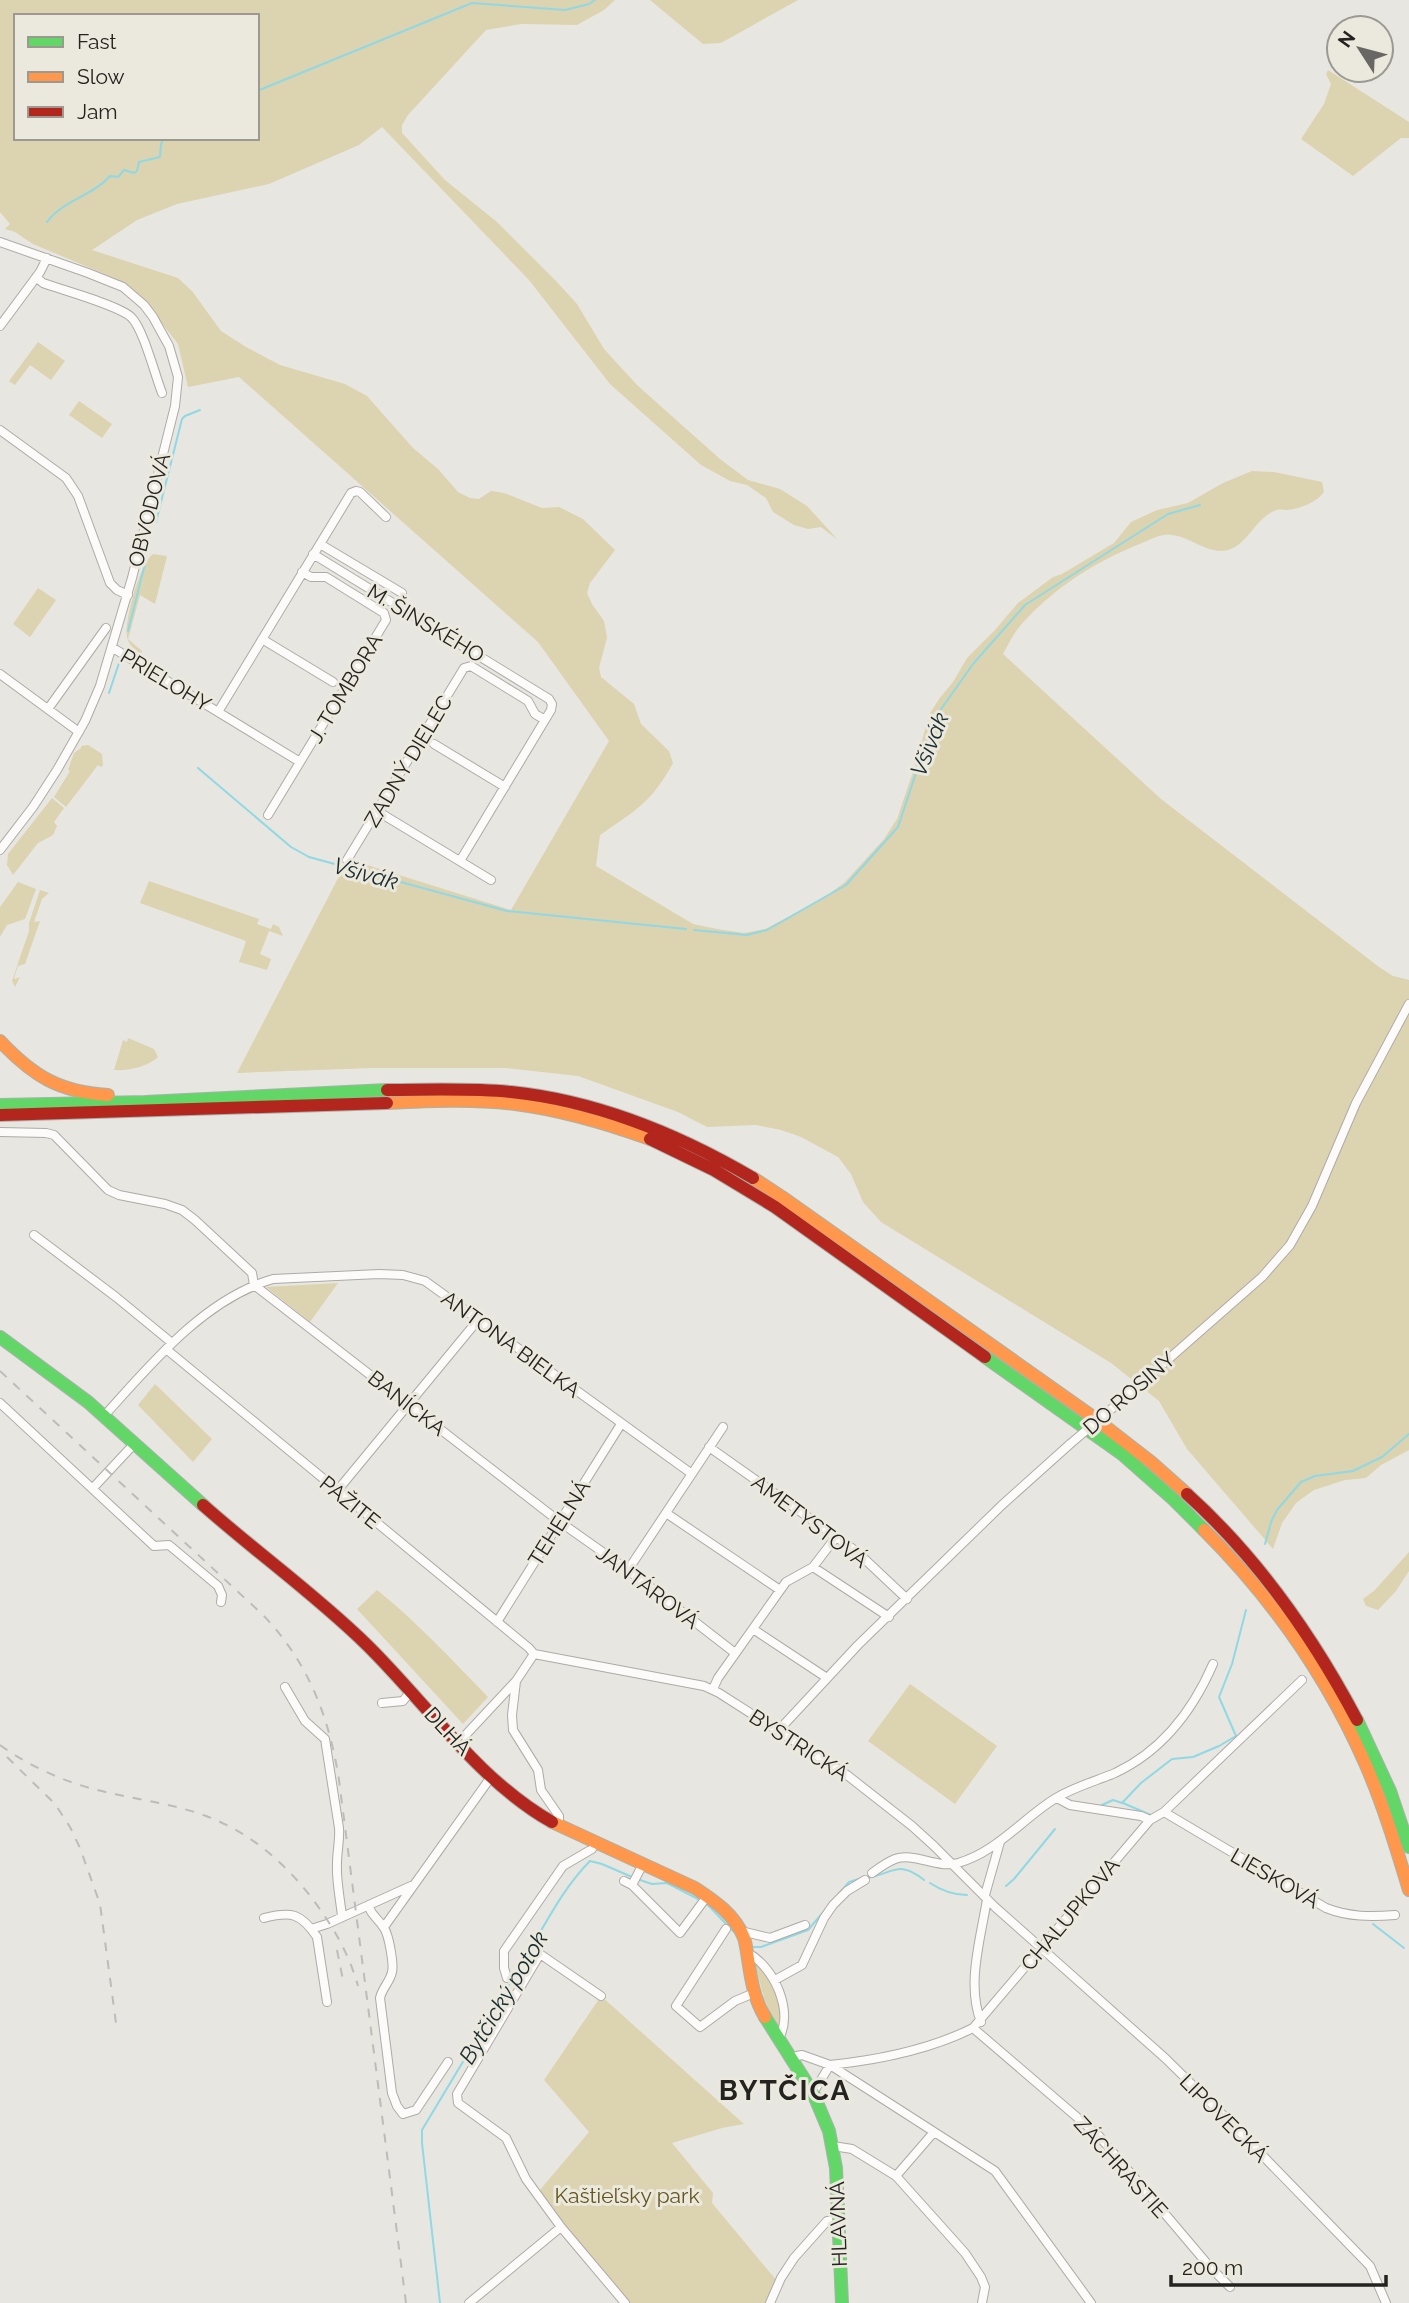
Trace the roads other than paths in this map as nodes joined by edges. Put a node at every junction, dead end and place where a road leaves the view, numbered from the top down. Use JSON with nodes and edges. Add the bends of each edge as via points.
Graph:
{"nodes":[{"id":1,"x":0,"y":243,"type":"edge"},
{"id":2,"x":47,"y":258,"type":"junction"},
{"id":3,"x":36,"y":277,"type":"junction"},
{"id":4,"x":0,"y":327,"type":"edge"},
{"id":5,"x":162,"y":393,"type":"dead end"},
{"id":6,"x":0,"y":429,"type":"edge"},
{"id":7,"x":386,"y":517,"type":"dead end"},
{"id":8,"x":320,"y":544,"type":"junction"},
{"id":9,"x":313,"y":554,"type":"junction"},
{"id":10,"x":302,"y":572,"type":"junction"},
{"id":11,"x":402,"y":593,"type":"dead end"},
{"id":12,"x":128,"y":595,"type":"junction"},
{"id":13,"x":384,"y":613,"type":"joint"},
{"id":14,"x":106,"y":628,"type":"dead end"},
{"id":15,"x":262,"y":639,"type":"junction"},
{"id":16,"x":113,"y":648,"type":"junction"},
{"id":17,"x":471,"y":666,"type":"joint"},
{"id":18,"x":0,"y":674,"type":"edge"},
{"id":19,"x":333,"y":682,"type":"dead end"},
{"id":20,"x":48,"y":709,"type":"junction"},
{"id":21,"x":218,"y":712,"type":"junction"},
{"id":22,"x":545,"y":720,"type":"junction"},
{"id":23,"x":79,"y":732,"type":"junction"},
{"id":24,"x":434,"y":744,"type":"dead end"},
{"id":25,"x":300,"y":762,"type":"junction"},
{"id":26,"x":505,"y":787,"type":"junction"},
{"id":27,"x":377,"y":811,"type":"junction"},
{"id":28,"x":268,"y":815,"type":"dead end"},
{"id":29,"x":0,"y":850,"type":"edge"},
{"id":30,"x":347,"y":860,"type":"dead end"},
{"id":31,"x":460,"y":861,"type":"junction"},
{"id":32,"x":491,"y":880,"type":"dead end"},
{"id":33,"x":1409,"y":1004,"type":"edge"},
{"id":34,"x":0,"y":1041,"type":"edge"},
{"id":35,"x":387,"y":1096,"type":"junction"},
{"id":36,"x":202,"y":1098,"type":"junction"},
{"id":37,"x":0,"y":1105,"type":"edge"},
{"id":38,"x":0,"y":1115,"type":"edge"},
{"id":39,"x":0,"y":1132,"type":"edge"},
{"id":40,"x":34,"y":1235,"type":"dead end"},
{"id":41,"x":254,"y":1285,"type":"junction"},
{"id":42,"x":478,"y":1320,"type":"junction"},
{"id":43,"x":0,"y":1337,"type":"edge"},
{"id":44,"x":169,"y":1346,"type":"junction"},
{"id":45,"x":0,"y":1403,"type":"edge"},
{"id":46,"x":408,"y":1404,"type":"junction"},
{"id":47,"x":104,"y":1416,"type":"junction"},
{"id":48,"x":621,"y":1424,"type":"junction"},
{"id":49,"x":723,"y":1427,"type":"dead end"},
{"id":50,"x":135,"y":1443,"type":"junction"},
{"id":51,"x":709,"y":1447,"type":"junction"},
{"id":52,"x":692,"y":1474,"type":"junction"},
{"id":53,"x":93,"y":1488,"type":"junction"},
{"id":54,"x":337,"y":1491,"type":"junction"},
{"id":55,"x":666,"y":1513,"type":"junction"},
{"id":56,"x":560,"y":1522,"type":"junction"},
{"id":57,"x":836,"y":1537,"type":"junction"},
{"id":58,"x":813,"y":1567,"type":"junction"},
{"id":59,"x":628,"y":1570,"type":"junction"},
{"id":60,"x":780,"y":1590,"type":"junction"},
{"id":61,"x":907,"y":1599,"type":"junction"},
{"id":62,"x":221,"y":1602,"type":"dead end"},
{"id":63,"x":889,"y":1617,"type":"junction"},
{"id":64,"x":497,"y":1622,"type":"junction"},
{"id":65,"x":753,"y":1629,"type":"junction"},
{"id":66,"x":735,"y":1653,"type":"junction"},
{"id":67,"x":534,"y":1654,"type":"junction"},
{"id":68,"x":1213,"y":1664,"type":"dead end"},
{"id":69,"x":827,"y":1678,"type":"junction"},
{"id":70,"x":1302,"y":1680,"type":"dead end"},
{"id":71,"x":516,"y":1681,"type":"junction"},
{"id":72,"x":285,"y":1687,"type":"dead end"},
{"id":73,"x":713,"y":1689,"type":"junction"},
{"id":74,"x":411,"y":1691,"type":"junction"},
{"id":75,"x":382,"y":1703,"type":"dead end"},
{"id":76,"x":778,"y":1731,"type":"junction"},
{"id":77,"x":459,"y":1742,"type":"junction"},
{"id":78,"x":491,"y":1777,"type":"junction"},
{"id":79,"x":1056,"y":1798,"type":"junction"},
{"id":80,"x":1164,"y":1812,"type":"junction"},
{"id":81,"x":1150,"y":1820,"type":"junction"},
{"id":82,"x":559,"y":1826,"type":"junction"},
{"id":83,"x":1000,"y":1842,"type":"junction"},
{"id":84,"x":595,"y":1843,"type":"junction"},
{"id":85,"x":1409,"y":1847,"type":"edge"},
{"id":86,"x":643,"y":1864,"type":"junction"},
{"id":87,"x":954,"y":1865,"type":"junction"},
{"id":88,"x":872,"y":1872,"type":"dead end"},
{"id":89,"x":865,"y":1880,"type":"dead end"},
{"id":90,"x":415,"y":1884,"type":"junction"},
{"id":91,"x":1409,"y":1890,"type":"edge"},
{"id":92,"x":986,"y":1897,"type":"junction"},
{"id":93,"x":705,"y":1900,"type":"junction"},
{"id":94,"x":368,"y":1906,"type":"junction"},
{"id":95,"x":1395,"y":1915,"type":"dead end"},
{"id":96,"x":342,"y":1916,"type":"junction"},
{"id":97,"x":264,"y":1918,"type":"dead end"},
{"id":98,"x":806,"y":1926,"type":"dead end"},
{"id":99,"x":384,"y":1927,"type":"junction"},
{"id":100,"x":311,"y":1928,"type":"junction"},
{"id":101,"x":726,"y":1930,"type":"dead end"},
{"id":102,"x":741,"y":1931,"type":"junction"},
{"id":103,"x":1042,"y":1949,"type":"junction"},
{"id":104,"x":748,"y":1953,"type":"junction"},
{"id":105,"x":507,"y":1978,"type":"dead end"},
{"id":106,"x":775,"y":1980,"type":"junction"},
{"id":107,"x":754,"y":1993,"type":"junction"},
{"id":108,"x":601,"y":1996,"type":"dead end"},
{"id":109,"x":327,"y":2003,"type":"dead end"},
{"id":110,"x":981,"y":2022,"type":"junction"},
{"id":111,"x":973,"y":2028,"type":"junction"},
{"id":112,"x":779,"y":2038,"type":"junction"},
{"id":113,"x":792,"y":2057,"type":"junction"},
{"id":114,"x":447,"y":2062,"type":"dead end"},
{"id":115,"x":830,"y":2066,"type":"junction"},
{"id":116,"x":813,"y":2093,"type":"junction"},
{"id":117,"x":934,"y":2132,"type":"junction"},
{"id":118,"x":833,"y":2146,"type":"junction"},
{"id":119,"x":896,"y":2176,"type":"junction"},
{"id":120,"x":838,"y":2220,"type":"junction"},
{"id":121,"x":561,"y":2227,"type":"junction"},
{"id":122,"x":1230,"y":2287,"type":"dead end"},
{"id":123,"x":478,"y":2295,"type":"junction"},
{"id":124,"x":469,"y":2303,"type":"edge"},
{"id":125,"x":484,"y":2303,"type":"edge"},
{"id":126,"x":625,"y":2303,"type":"edge"},
{"id":127,"x":771,"y":2303,"type":"edge"},
{"id":128,"x":842,"y":2303,"type":"edge"},
{"id":129,"x":982,"y":2303,"type":"edge"},
{"id":130,"x":1091,"y":2303,"type":"edge"},
{"id":131,"x":1386,"y":2303,"type":"edge"}],
"edges":[{"from":1,"to":2,"type":"street","name":"OBVODOVÁ"},
{"from":2,"to":3,"type":"street"},
{"from":2,"to":12,"type":"street","name":"OBVODOVÁ","via":[[123,287],[153,317],[174,357],[178,377],[175,406]]},
{"from":3,"to":4,"type":"street"},
{"from":3,"to":5,"type":"street","via":[[131,317]]},
{"from":6,"to":12,"type":"street","via":[[72,485],[110,583]]},
{"from":7,"to":8,"type":"street","via":[[360,492],[351,493]]},
{"from":8,"to":9,"type":"street"},
{"from":8,"to":11,"type":"street","name":"M. ŠINSKÉHO"},
{"from":9,"to":10,"type":"street","name":"PRIELOHY"},
{"from":9,"to":22,"type":"street","name":"M. ŠINSKÉHO","via":[[549,699],[551,710]]},
{"from":10,"to":13,"type":"street","name":"M. ŠINSKÉHO","via":[[312,578],[326,577]]},
{"from":10,"to":15,"type":"street","name":"PRIELOHY"},
{"from":12,"to":16,"type":"street","name":"OBVODOVÁ"},
{"from":13,"to":25,"type":"street","name":"J. TOMBORA","via":[[386,620]]},
{"from":14,"to":20,"type":"street"},
{"from":15,"to":19,"type":"street"},
{"from":15,"to":21,"type":"street","name":"PRIELOHY"},
{"from":16,"to":21,"type":"street","name":"PRIELOHY"},
{"from":16,"to":23,"type":"street","name":"OBVODOVÁ"},
{"from":17,"to":22,"type":"street","name":"M. ŠINSKÉHO","via":[[528,701]]},
{"from":17,"to":27,"type":"street","name":"ZADNÝ DIELEC","via":[[464,667]]},
{"from":18,"to":20,"type":"street"},
{"from":20,"to":23,"type":"street"},
{"from":21,"to":25,"type":"street"},
{"from":22,"to":26,"type":"street"},
{"from":23,"to":29,"type":"street","name":"OBVODOVÁ"},
{"from":24,"to":26,"type":"street"},
{"from":25,"to":28,"type":"street","name":"J. TOMBORA"},
{"from":26,"to":31,"type":"street"},
{"from":27,"to":30,"type":"street","name":"ZADNÝ DIELEC"},
{"from":27,"to":31,"type":"street"},
{"from":31,"to":32,"type":"street"},
{"from":33,"to":61,"type":"street","name":"DO ROSINY","bridge":true,"via":[[1356,1103],[1312,1206],[1290,1245],[1262,1277],[1002,1505]]},
{"from":34,"to":36,"type":"main road","via":[[33,1073],[72,1092]]},
{"from":35,"to":36,"type":"main road"},
{"from":35,"to":38,"type":"main road"},
{"from":35,"to":85,"type":"main road","via":[[478,1090],[556,1099],[617,1114],[679,1138],[782,1197],[1094,1418],[1201,1507],[1288,1608],[1353,1711]]},
{"from":35,"to":91,"type":"main road","via":[[551,1110],[622,1128],[674,1148],[775,1207],[1113,1447],[1214,1537],[1297,1641],[1362,1757]]},
{"from":36,"to":37,"type":"main road"},
{"from":39,"to":41,"type":"street","via":[[50,1133],[113,1193],[189,1214],[252,1273]]},
{"from":40,"to":44,"type":"street","name":"PAŽITE","via":[[116,1297]]},
{"from":41,"to":42,"type":"street","name":"ANTONA BIELKA","via":[[273,1279],[403,1275],[425,1281]]},
{"from":41,"to":44,"type":"street","name":"ANTONA BIELKA","via":[[188,1327]]},
{"from":41,"to":46,"type":"street","name":"BANÍCKA"},
{"from":42,"to":46,"type":"street"},
{"from":42,"to":48,"type":"street","name":"ANTONA BIELKA"},
{"from":43,"to":47,"type":"main road","name":"DLHÁ"},
{"from":44,"to":47,"type":"street","name":"ANTONA BIELKA"},
{"from":44,"to":54,"type":"street","name":"PAŽITE"},
{"from":45,"to":53,"type":"street"},
{"from":46,"to":54,"type":"street"},
{"from":46,"to":56,"type":"street","name":"BANÍCKA"},
{"from":47,"to":50,"type":"main road","name":"DLHÁ"},
{"from":48,"to":52,"type":"street","name":"ANTONA BIELKA"},
{"from":48,"to":56,"type":"street","name":"TEHELNÁ"},
{"from":49,"to":51,"type":"street"},
{"from":50,"to":53,"type":"street"},
{"from":50,"to":74,"type":"main road","name":"DLHÁ","via":[[342,1620]]},
{"from":51,"to":52,"type":"street"},
{"from":51,"to":57,"type":"street","name":"AMETYSTOVÁ"},
{"from":52,"to":55,"type":"street"},
{"from":53,"to":62,"type":"street","via":[[155,1546],[169,1545],[218,1586]]},
{"from":54,"to":64,"type":"street","name":"PAŽITE"},
{"from":55,"to":59,"type":"street"},
{"from":55,"to":60,"type":"street"},
{"from":56,"to":59,"type":"street","name":"JANTÁROVÁ"},
{"from":56,"to":64,"type":"street","name":"TEHELNÁ"},
{"from":57,"to":58,"type":"street"},
{"from":57,"to":61,"type":"street","name":"AMETYSTOVÁ"},
{"from":58,"to":60,"type":"street"},
{"from":58,"to":63,"type":"street"},
{"from":59,"to":66,"type":"street","name":"JANTÁROVÁ"},
{"from":60,"to":65,"type":"street"},
{"from":61,"to":63,"type":"street","name":"DO ROSINY"},
{"from":63,"to":69,"type":"street","name":"DO ROSINY"},
{"from":64,"to":67,"type":"street","name":"PAŽITE"},
{"from":65,"to":66,"type":"street"},
{"from":65,"to":69,"type":"street"},
{"from":66,"to":73,"type":"street"},
{"from":67,"to":71,"type":"street"},
{"from":67,"to":73,"type":"street","name":"BYSTRICKÁ"},
{"from":68,"to":79,"type":"street","via":[[1183,1717],[1151,1751],[1118,1772]]},
{"from":69,"to":76,"type":"street","name":"DO ROSINY"},
{"from":70,"to":80,"type":"street","name":"CHALUPKOVA"},
{"from":71,"to":77,"type":"street"},
{"from":71,"to":82,"type":"street","via":[[513,1730],[538,1770],[541,1790],[559,1816]]},
{"from":72,"to":96,"type":"street","via":[[305,1721],[325,1739],[340,1835],[337,1861]]},
{"from":73,"to":76,"type":"street","name":"BYSTRICKÁ"},
{"from":74,"to":75,"type":"street","via":[[402,1701]]},
{"from":74,"to":77,"type":"main road","name":"DLHÁ"},
{"from":76,"to":87,"type":"street","name":"BYSTRICKÁ","via":[[886,1805]]},
{"from":77,"to":78,"type":"main road","name":"DLHÁ"},
{"from":78,"to":82,"type":"main road","name":"DLHÁ"},
{"from":78,"to":90,"type":"street"},
{"from":79,"to":81,"type":"street","via":[[1070,1805]]},
{"from":79,"to":83,"type":"street"},
{"from":80,"to":81,"type":"street","name":"CHALUPKOVA"},
{"from":80,"to":95,"type":"street","name":"LIESKOVÁ","via":[[1326,1908],[1359,1916]]},
{"from":81,"to":103,"type":"street","name":"CHALUPKOVA"},
{"from":82,"to":84,"type":"main road","name":"DLHÁ"},
{"from":83,"to":87,"type":"street"},
{"from":83,"to":92,"type":"street"},
{"from":84,"to":86,"type":"main road","name":"DLHÁ"},
{"from":84,"to":105,"type":"street","via":[[563,1867],[504,1951]]},
{"from":86,"to":93,"type":"main road","name":"DLHÁ","via":[[673,1876]]},
{"from":86,"to":93,"type":"street","via":[[632,1881],[680,1933]]},
{"from":87,"to":88,"type":"street","via":[[905,1857]]},
{"from":87,"to":92,"type":"street","name":"BYSTRICKÁ"},
{"from":89,"to":106,"type":"street","via":[[833,1905],[802,1965]]},
{"from":90,"to":94,"type":"street"},
{"from":90,"to":99,"type":"street"},
{"from":92,"to":103,"type":"street","name":"BYSTRICKÁ"},
{"from":92,"to":110,"type":"street","via":[[974,1987]]},
{"from":93,"to":102,"type":"main road","name":"DLHÁ","via":[[729,1914]]},
{"from":94,"to":96,"type":"street"},
{"from":94,"to":99,"type":"street"},
{"from":96,"to":100,"type":"street"},
{"from":97,"to":100,"type":"street","via":[[282,1914],[303,1919]]},
{"from":98,"to":102,"type":"street","via":[[770,1938]]},
{"from":99,"to":114,"type":"street","via":[[393,1966],[380,1998],[392,2093],[403,2114],[416,2110]]},
{"from":100,"to":109,"type":"street","via":[[317,1937]]},
{"from":101,"to":107,"type":"street","via":[[676,2006],[701,2027],[735,2001]]},
{"from":102,"to":104,"type":"main road","name":"DLHÁ"},
{"from":103,"to":110,"type":"street","name":"CHALUPKOVA"},
{"from":103,"to":131,"type":"street","name":"LIPOVECKÁ","via":[[1185,2077],[1370,2266]]},
{"from":104,"to":106,"type":"street"},
{"from":104,"to":107,"type":"main road","name":"DLHÁ"},
{"from":106,"to":112,"type":"street","via":[[783,2011],[784,2029]]},
{"from":107,"to":112,"type":"main road","name":"DLHÁ"},
{"from":108,"to":121,"type":"street","via":[[540,1954],[457,2094],[458,2103],[506,2138],[526,2179]]},
{"from":110,"to":111,"type":"street","name":"CHALUPKOVA"},
{"from":111,"to":115,"type":"street","name":"CHALUPKOVA","via":[[934,2044]]},
{"from":111,"to":122,"type":"street","name":"ZÁCHRASTIE","via":[[1099,2136]]},
{"from":112,"to":113,"type":"main road","name":"DLHÁ"},
{"from":113,"to":115,"type":"street","via":[[802,2055]]},
{"from":113,"to":116,"type":"main road","name":"DLHÁ"},
{"from":115,"to":116,"type":"street"},
{"from":115,"to":117,"type":"street"},
{"from":116,"to":118,"type":"main road","name":"DLHÁ"},
{"from":117,"to":119,"type":"street"},
{"from":117,"to":130,"type":"street","via":[[995,2171]]},
{"from":118,"to":119,"type":"street","via":[[852,2149]]},
{"from":118,"to":120,"type":"main road","name":"HLAVNÁ"},
{"from":119,"to":129,"type":"street","via":[[965,2253],[985,2287]]},
{"from":120,"to":127,"type":"street","via":[[827,2221],[794,2258]]},
{"from":120,"to":128,"type":"main road","name":"HLAVNÁ"},
{"from":121,"to":123,"type":"street"},
{"from":121,"to":126,"type":"street"},
{"from":123,"to":124,"type":"street"},
{"from":123,"to":125,"type":"street"}]}
